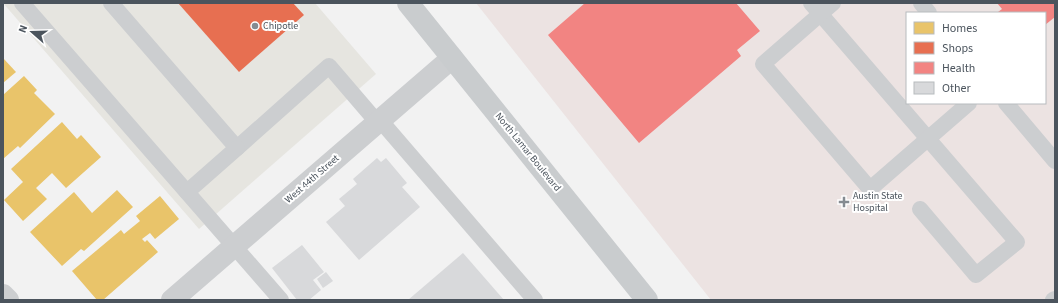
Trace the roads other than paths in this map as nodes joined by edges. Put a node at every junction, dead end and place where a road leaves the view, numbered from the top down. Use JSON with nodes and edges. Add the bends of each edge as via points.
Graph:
{"nodes":[{"id":1,"x":22,"y":3,"type":"edge"},
{"id":2,"x":111,"y":3,"type":"edge"},
{"id":3,"x":408,"y":3,"type":"edge"},
{"id":4,"x":833,"y":3,"type":"edge"},
{"id":5,"x":816,"y":8,"type":"edge"},
{"id":6,"x":452,"y":58,"type":"junction"},
{"id":7,"x":968,"y":104,"type":"edge"},
{"id":8,"x":1007,"y":104,"type":"edge"},
{"id":9,"x":378,"y":121,"type":"junction"},
{"id":10,"x":927,"y":139,"type":"junction"},
{"id":11,"x":237,"y":148,"type":"junction"},
{"id":12,"x":1055,"y":161,"type":"edge"},
{"id":13,"x":187,"y":192,"type":"junction"},
{"id":14,"x":920,"y":209,"type":"dead end"},
{"id":15,"x":234,"y":246,"type":"junction"},
{"id":16,"x":3,"y":295,"type":"edge"},
{"id":17,"x":8,"y":300,"type":"edge"},
{"id":18,"x":172,"y":300,"type":"edge"},
{"id":19,"x":281,"y":300,"type":"edge"},
{"id":20,"x":535,"y":300,"type":"edge"},
{"id":21,"x":647,"y":300,"type":"edge"}],
"edges":[{"from":1,"to":13,"type":"lane"},
{"from":2,"to":11,"type":"lane"},
{"from":3,"to":6,"type":"main road","name":"North Lamar Boulevard"},
{"from":4,"to":5,"type":"lane"},
{"from":5,"to":10,"type":"lane"},
{"from":5,"to":10,"type":"lane","via":[[763,64],[870,189]]},
{"from":6,"to":9,"type":"street","name":"West 44th Street"},
{"from":6,"to":21,"type":"main road","name":"North Lamar Boulevard"},
{"from":7,"to":10,"type":"lane"},
{"from":8,"to":12,"type":"lane"},
{"from":9,"to":11,"type":"lane","via":[[329,66]]},
{"from":9,"to":15,"type":"street","name":"West 44th Street"},
{"from":9,"to":20,"type":"lane"},
{"from":10,"to":14,"type":"lane","via":[[1017,242],[976,275]]},
{"from":11,"to":13,"type":"lane"},
{"from":13,"to":15,"type":"lane"},
{"from":15,"to":18,"type":"street","name":"West 44th Street"},
{"from":15,"to":19,"type":"lane"},
{"from":16,"to":17,"type":"street"}]}
